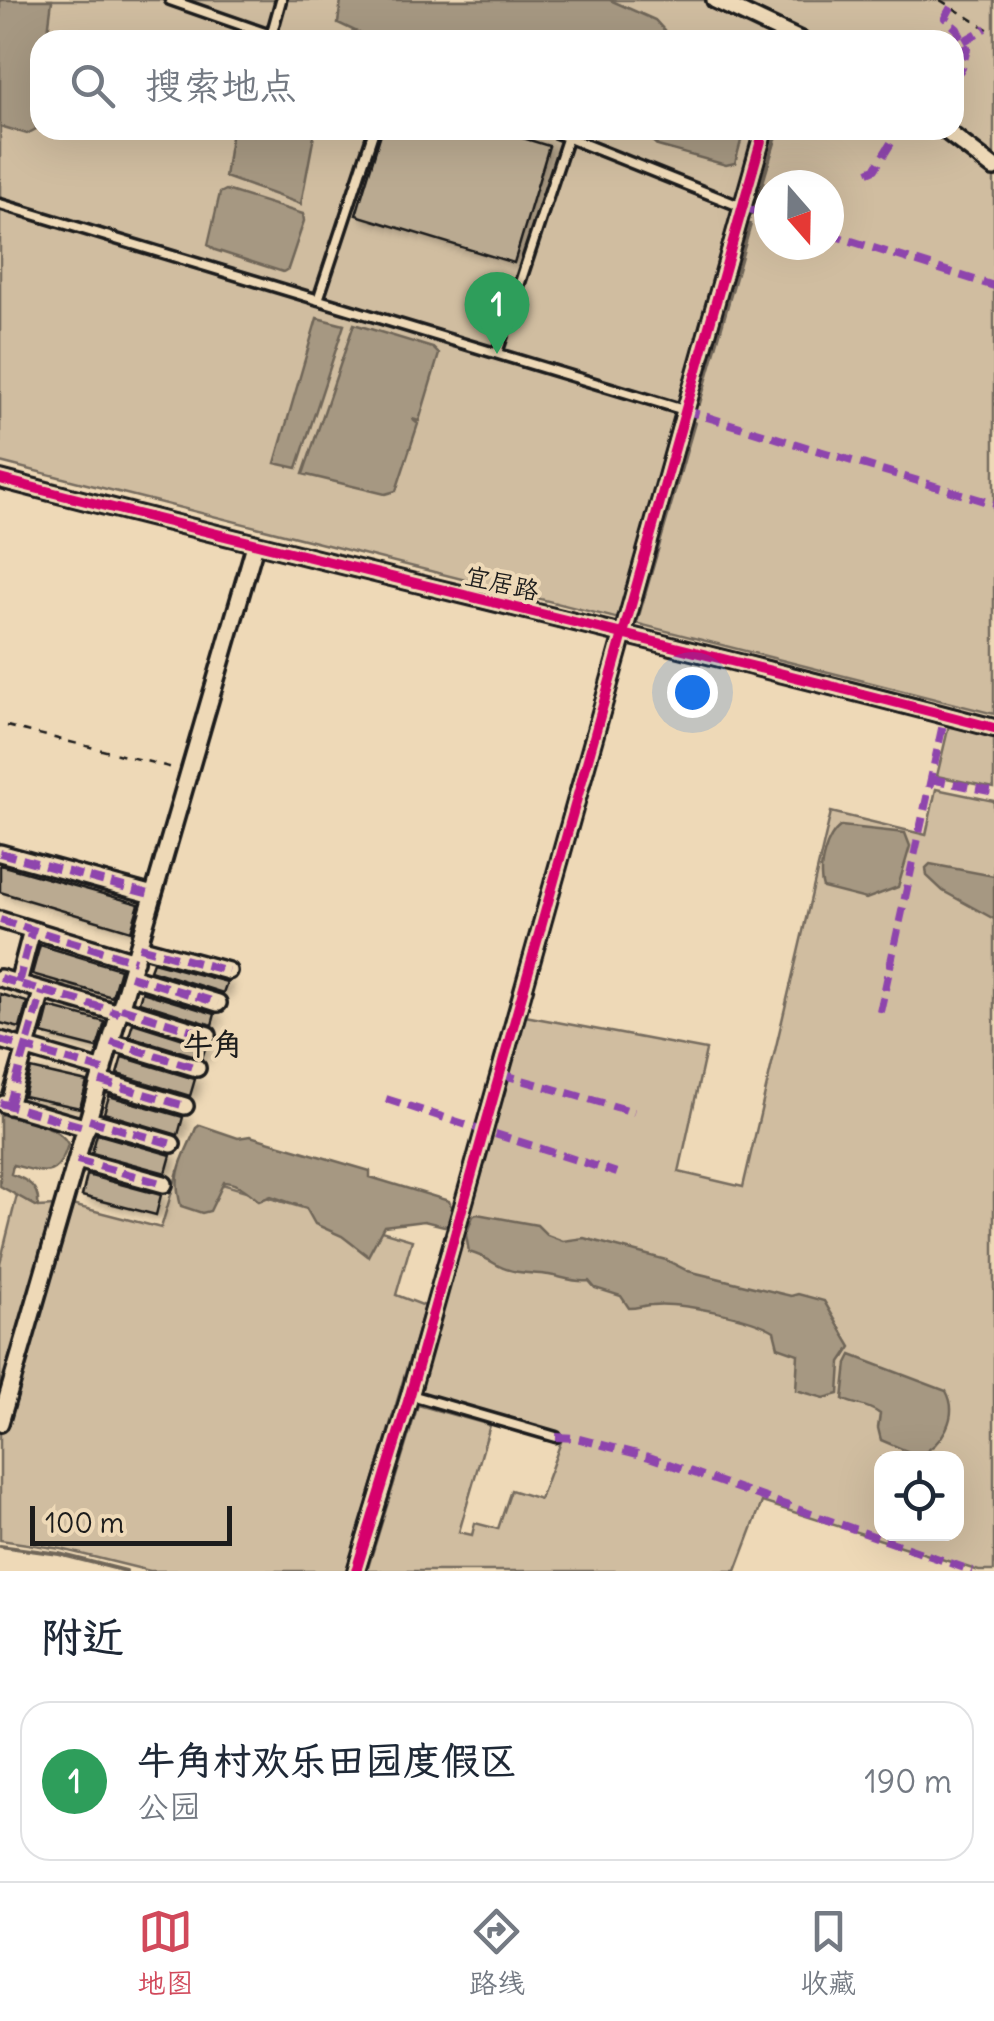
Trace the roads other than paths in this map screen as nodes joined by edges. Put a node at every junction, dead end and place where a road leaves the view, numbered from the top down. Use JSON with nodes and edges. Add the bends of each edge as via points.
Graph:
{"nodes":[{"id":1,"x":170,"y":0,"type":"edge"},
{"id":2,"x":282,"y":0,"type":"edge"},
{"id":3,"x":714,"y":0,"type":"edge"},
{"id":4,"x":255,"y":30,"type":"edge"},
{"id":5,"x":274,"y":30,"type":"edge"},
{"id":6,"x":776,"y":30,"type":"edge"},
{"id":7,"x":371,"y":140,"type":"edge"},
{"id":8,"x":567,"y":140,"type":"edge"},
{"id":9,"x":578,"y":140,"type":"edge"},
{"id":10,"x":761,"y":140,"type":"edge"},
{"id":11,"x":958,"y":140,"type":"edge"},
{"id":12,"x":994,"y":168,"type":"edge"},
{"id":13,"x":0,"y":204,"type":"edge"},
{"id":14,"x":742,"y":207,"type":"junction"},
{"id":15,"x":318,"y":300,"type":"junction"},
{"id":16,"x":497,"y":352,"type":"junction"},
{"id":17,"x":684,"y":410,"type":"junction"},
{"id":18,"x":0,"y":479,"type":"edge"},
{"id":19,"x":255,"y":545,"type":"junction"},
{"id":20,"x":626,"y":632,"type":"junction"},
{"id":21,"x":994,"y":728,"type":"edge"},
{"id":22,"x":0,"y":852,"type":"edge"},
{"id":23,"x":154,"y":895,"type":"junction"},
{"id":24,"x":0,"y":920,"type":"edge"},
{"id":25,"x":32,"y":930,"type":"junction"},
{"id":26,"x":134,"y":961,"type":"junction"},
{"id":27,"x":228,"y":971,"type":"dead end"},
{"id":28,"x":0,"y":978,"type":"edge"},
{"id":29,"x":18,"y":983,"type":"junction"},
{"id":30,"x":42,"y":992,"type":"junction"},
{"id":31,"x":218,"y":1003,"type":"dead end"},
{"id":32,"x":120,"y":1011,"type":"junction"},
{"id":33,"x":208,"y":1034,"type":"dead end"},
{"id":34,"x":0,"y":1040,"type":"edge"},
{"id":35,"x":111,"y":1042,"type":"junction"},
{"id":36,"x":26,"y":1048,"type":"junction"},
{"id":37,"x":197,"y":1068,"type":"dead end"},
{"id":38,"x":101,"y":1075,"type":"junction"},
{"id":39,"x":4,"y":1104,"type":"edge"},
{"id":40,"x":185,"y":1106,"type":"dead end"},
{"id":41,"x":88,"y":1124,"type":"junction"},
{"id":42,"x":172,"y":1144,"type":"dead end"},
{"id":43,"x":77,"y":1160,"type":"junction"},
{"id":44,"x":164,"y":1184,"type":"dead end"},
{"id":45,"x":410,"y":1395,"type":"junction"},
{"id":46,"x":0,"y":1424,"type":"edge"},
{"id":47,"x":556,"y":1437,"type":"dead end"},
{"id":48,"x":356,"y":1571,"type":"edge"}],
"edges":[{"from":1,"to":4,"type":"lane"},
{"from":2,"to":5,"type":"lane"},
{"from":3,"to":6,"type":"street"},
{"from":7,"to":15,"type":"lane"},
{"from":8,"to":16,"type":"lane"},
{"from":9,"to":14,"type":"lane"},
{"from":10,"to":14,"type":"street"},
{"from":11,"to":12,"type":"street"},
{"from":13,"to":15,"type":"lane"},
{"from":14,"to":17,"type":"street"},
{"from":15,"to":16,"type":"lane"},
{"from":16,"to":17,"type":"lane"},
{"from":17,"to":20,"type":"street"},
{"from":18,"to":19,"type":"street","name":"宜居路"},
{"from":19,"to":20,"type":"street","name":"宜居路"},
{"from":19,"to":23,"type":"street"},
{"from":20,"to":21,"type":"street","name":"宜居路"},
{"from":20,"to":45,"type":"street"},
{"from":22,"to":23,"type":"street"},
{"from":23,"to":26,"type":"street"},
{"from":24,"to":25,"type":"street"},
{"from":25,"to":26,"type":"street"},
{"from":25,"to":29,"type":"street"},
{"from":26,"to":27,"type":"street"},
{"from":26,"to":31,"type":"street"},
{"from":26,"to":32,"type":"street"},
{"from":28,"to":29,"type":"street"},
{"from":29,"to":30,"type":"street"},
{"from":30,"to":32,"type":"street"},
{"from":30,"to":36,"type":"street"},
{"from":32,"to":33,"type":"street"},
{"from":32,"to":35,"type":"street"},
{"from":34,"to":36,"type":"street"},
{"from":35,"to":37,"type":"street"},
{"from":35,"to":38,"type":"street"},
{"from":36,"to":38,"type":"street"},
{"from":36,"to":39,"type":"street"},
{"from":38,"to":40,"type":"street"},
{"from":38,"to":41,"type":"street"},
{"from":39,"to":41,"type":"street"},
{"from":41,"to":42,"type":"street"},
{"from":41,"to":43,"type":"street"},
{"from":43,"to":44,"type":"street"},
{"from":43,"to":46,"type":"street"},
{"from":45,"to":47,"type":"lane"},
{"from":45,"to":48,"type":"street"}]}
